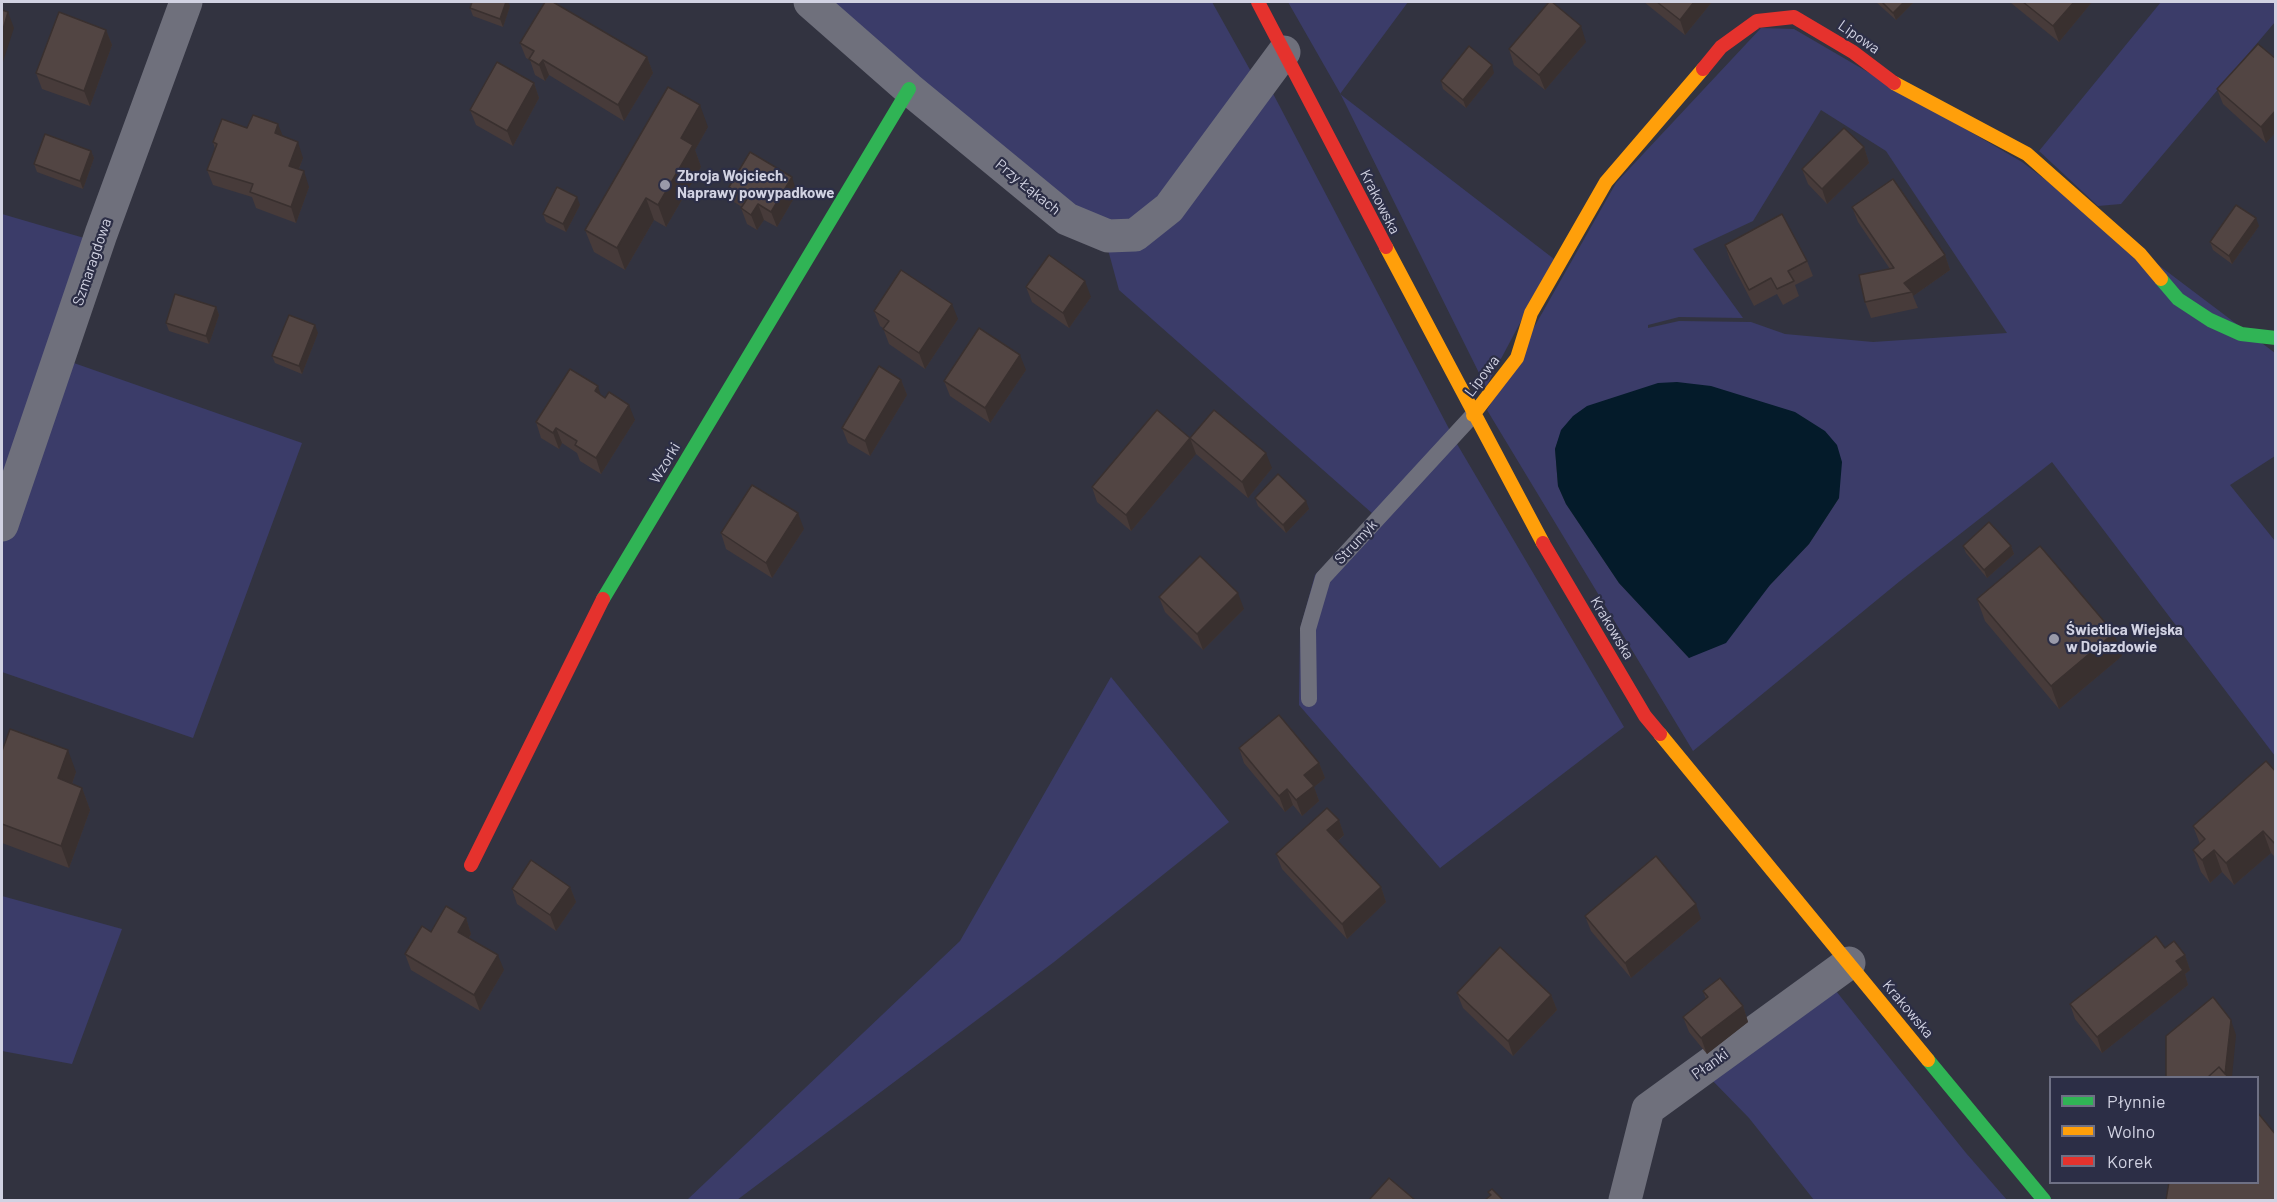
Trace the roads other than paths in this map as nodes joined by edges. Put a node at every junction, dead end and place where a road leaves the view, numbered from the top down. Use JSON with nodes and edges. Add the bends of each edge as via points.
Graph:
{"nodes":[{"id":1,"x":186,"y":2,"type":"edge"},
{"id":2,"x":810,"y":2,"type":"edge"},
{"id":3,"x":1258,"y":2,"type":"edge"},
{"id":4,"x":1284,"y":52,"type":"junction"},
{"id":5,"x":909,"y":89,"type":"junction"},
{"id":6,"x":2276,"y":338,"type":"edge"},
{"id":7,"x":1473,"y":415,"type":"junction"},
{"id":8,"x":2,"y":525,"type":"edge"},
{"id":9,"x":1309,"y":699,"type":"dead end"},
{"id":10,"x":471,"y":865,"type":"dead end"},
{"id":11,"x":1849,"y":963,"type":"junction"},
{"id":12,"x":1625,"y":1200,"type":"edge"},
{"id":13,"x":2044,"y":1200,"type":"edge"}],
"edges":[{"from":1,"to":8,"type":"street","name":"Szmaragdowa","via":[[101,234]]},
{"from":2,"to":5,"type":"street","name":"Przy Łąkach"},
{"from":3,"to":4,"type":"street","name":"Krakowska"},
{"from":4,"to":5,"type":"street","name":"Przy Łąkach","via":[[1169,208],[1135,235],[1108,236],[1067,219]]},
{"from":4,"to":7,"type":"street","name":"Krakowska"},
{"from":5,"to":10,"type":"street","name":"Wzorki","via":[[610,586]]},
{"from":6,"to":7,"type":"street","name":"Lipowa","via":[[2241,334],[2178,299],[2140,254],[2027,154],[1898,86],[1853,52],[1794,17],[1757,21],[1721,47],[1606,182],[1531,313],[1517,358]]},
{"from":7,"to":9,"type":"lane","name":"Strumyk","via":[[1323,578],[1308,629]]},
{"from":7,"to":11,"type":"street","name":"Krakowska","via":[[1541,540],[1646,716]]},
{"from":11,"to":12,"type":"street","name":"Płanki","via":[[1648,1108]]},
{"from":11,"to":13,"type":"street","name":"Krakowska"}]}
